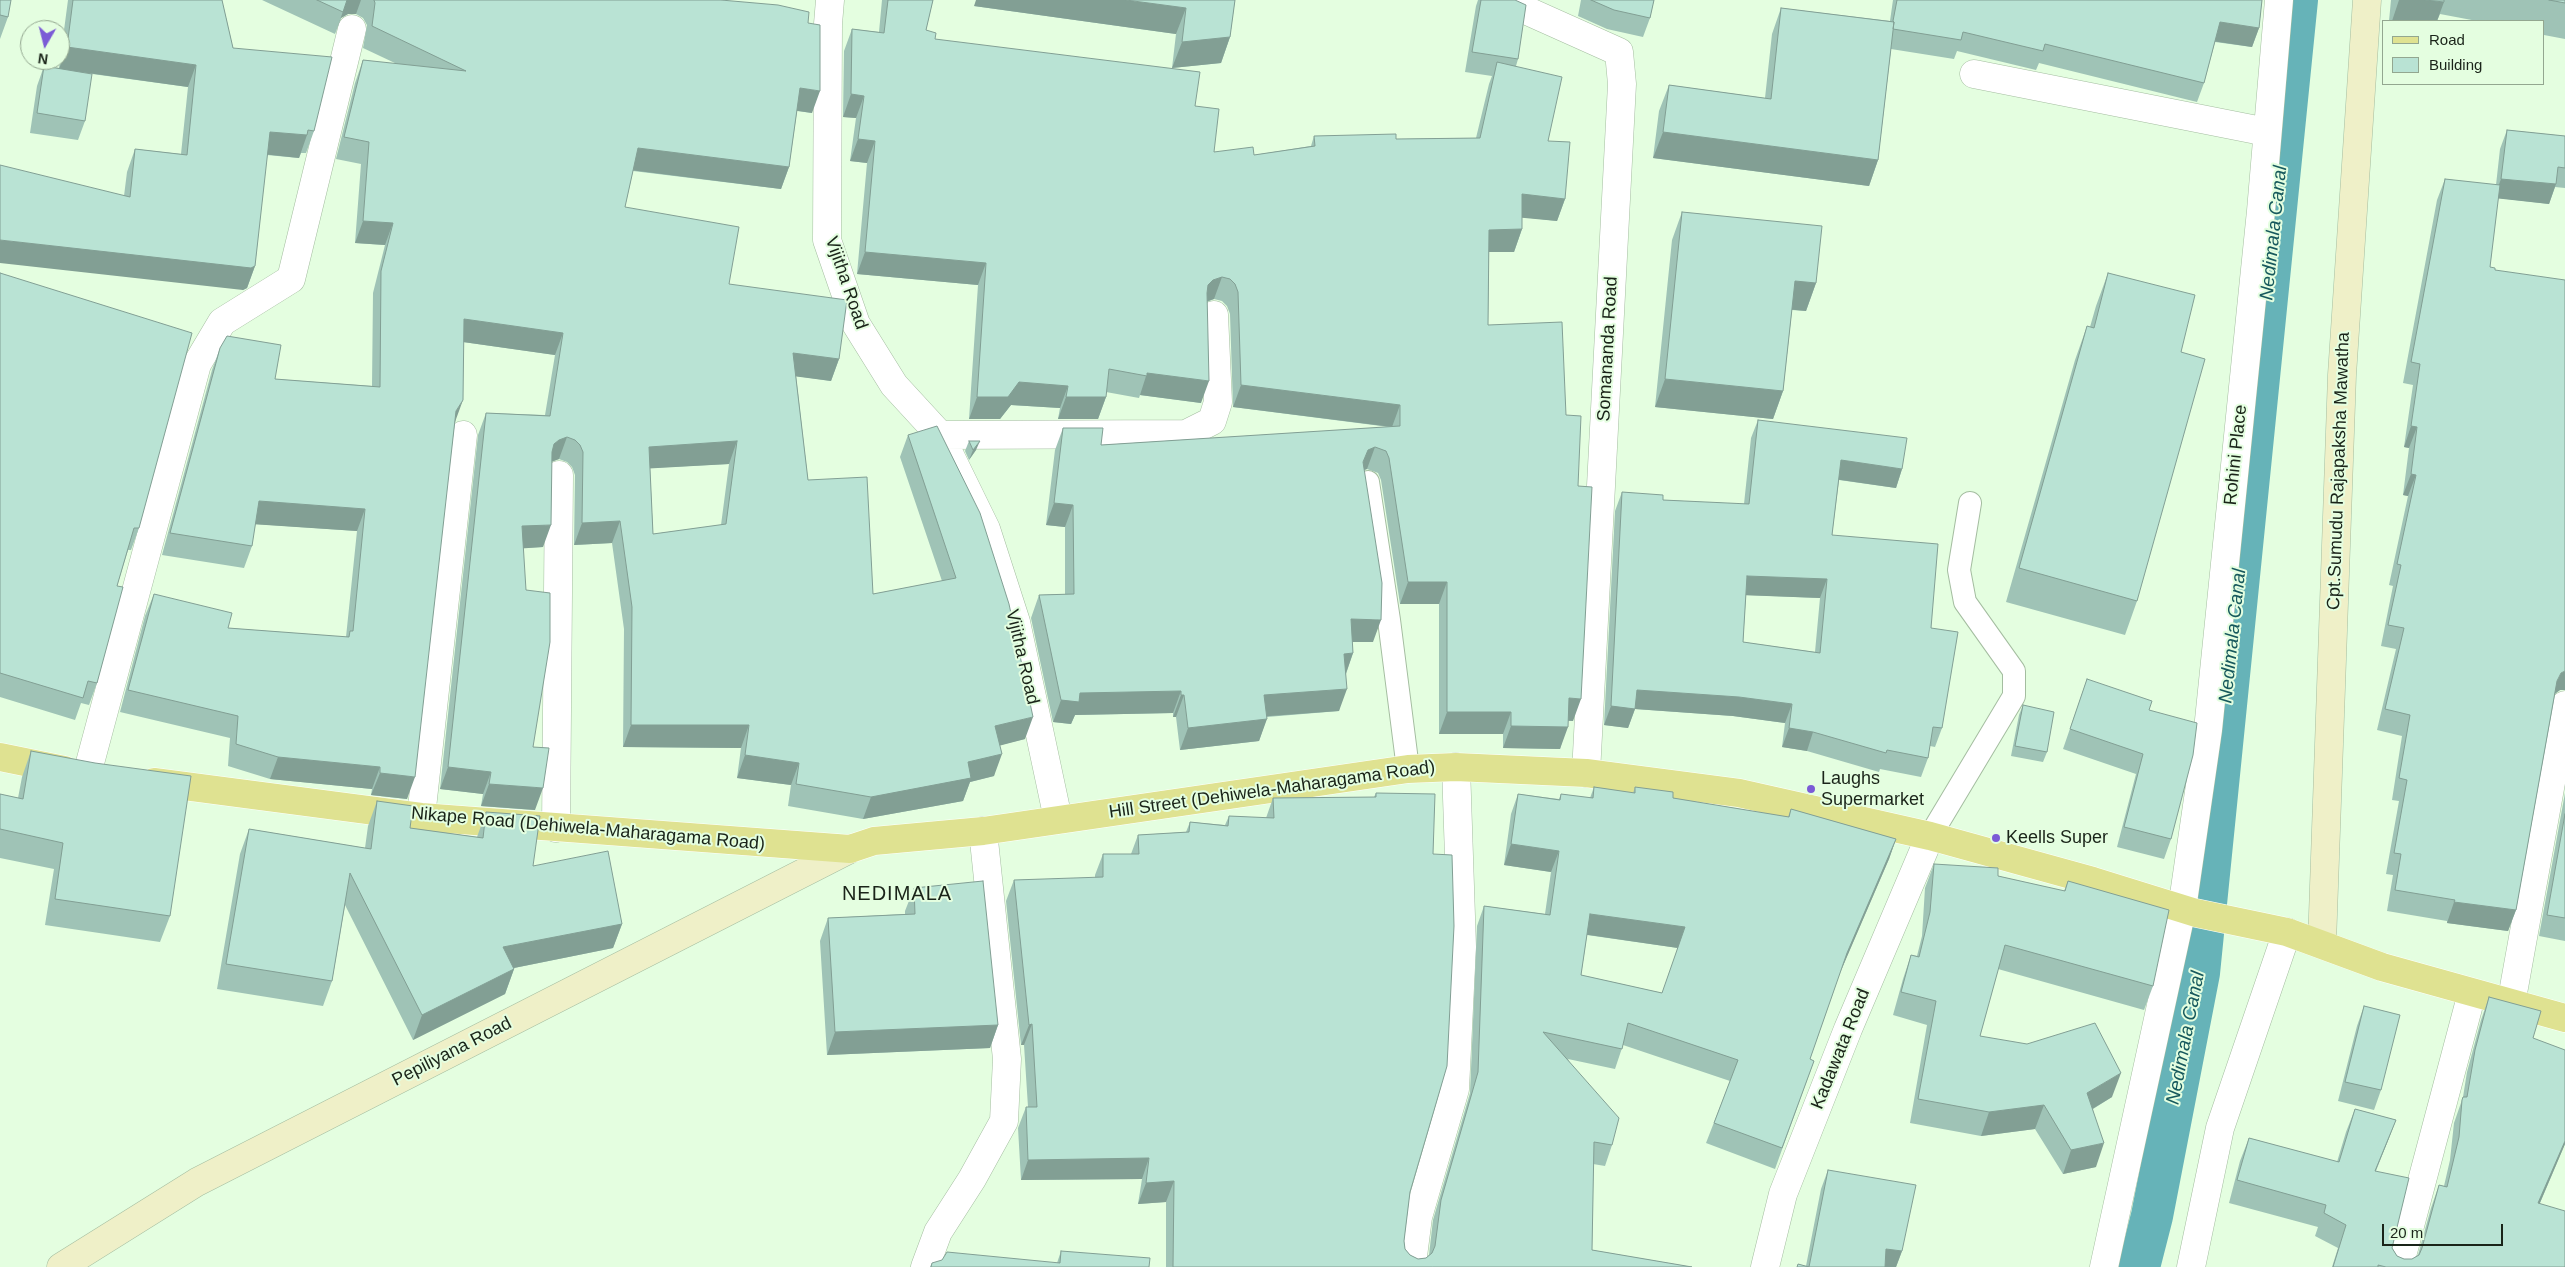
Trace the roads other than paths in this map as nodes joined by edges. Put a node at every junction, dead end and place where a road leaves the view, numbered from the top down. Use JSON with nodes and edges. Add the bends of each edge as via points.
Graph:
{"nodes":[{"id":1,"x":1503,"y":0,"type":"edge"},
{"id":2,"x":2279,"y":0,"type":"edge"},
{"id":3,"x":2367,"y":0,"type":"edge"},
{"id":4,"x":829,"y":12,"type":"edge"},
{"id":5,"x":799,"y":18,"type":"edge"},
{"id":6,"x":352,"y":29,"type":"dead end"},
{"id":7,"x":1974,"y":74,"type":"dead end"},
{"id":8,"x":2267,"y":132,"type":"junction"},
{"id":9,"x":1214,"y":315,"type":"dead end"},
{"id":10,"x":463,"y":435,"type":"dead end"},
{"id":11,"x":940,"y":435,"type":"junction"},
{"id":12,"x":559,"y":476,"type":"dead end"},
{"id":13,"x":1368,"y":482,"type":"edge"},
{"id":14,"x":1970,"y":503,"type":"dead end"},
{"id":15,"x":2565,"y":705,"type":"edge"},
{"id":16,"x":0,"y":757,"type":"edge"},
{"id":17,"x":1456,"y":767,"type":"junction"},
{"id":18,"x":1408,"y":769,"type":"junction"},
{"id":19,"x":1586,"y":773,"type":"junction"},
{"id":20,"x":87,"y":774,"type":"junction"},
{"id":21,"x":422,"y":817,"type":"junction"},
{"id":22,"x":1058,"y":819,"type":"junction"},
{"id":23,"x":556,"y":828,"type":"junction"},
{"id":24,"x":983,"y":831,"type":"junction"},
{"id":25,"x":1930,"y":836,"type":"junction"},
{"id":26,"x":850,"y":849,"type":"junction"},
{"id":27,"x":2189,"y":911,"type":"junction"},
{"id":28,"x":2287,"y":932,"type":"junction"},
{"id":29,"x":2322,"y":943,"type":"junction"},
{"id":30,"x":2472,"y":993,"type":"junction"},
{"id":31,"x":2511,"y":1004,"type":"junction"},
{"id":32,"x":2565,"y":1018,"type":"edge"},
{"id":33,"x":2192,"y":1263,"type":"edge"},
{"id":34,"x":1412,"y":1264,"type":"edge"},
{"id":35,"x":66,"y":1265,"type":"edge"},
{"id":36,"x":925,"y":1267,"type":"edge"},
{"id":37,"x":1765,"y":1267,"type":"edge"},
{"id":38,"x":2104,"y":1267,"type":"edge"},
{"id":39,"x":2399,"y":1267,"type":"edge"}],
"edges":[{"from":1,"to":19,"type":"street","name":"Somananda Road","via":[[1619,52],[1622,84]]},
{"from":2,"to":8,"type":"street","name":"Rohini Place"},
{"from":3,"to":29,"type":"main road","name":"Cpt.Sumudu Rajapaksha Mawatha","via":[[2342,376]]},
{"from":4,"to":5,"type":"street"},
{"from":4,"to":11,"type":"street","name":"Vijitha Road","via":[[827,240],[856,324],[894,385]]},
{"from":6,"to":20,"type":"street","via":[[291,279],[222,322],[197,364]]},
{"from":7,"to":8,"type":"street"},
{"from":8,"to":27,"type":"street","name":"Rohini Place"},
{"from":9,"to":11,"type":"street","via":[[1218,402],[1212,421],[1186,434]]},
{"from":10,"to":21,"type":"street"},
{"from":11,"to":22,"type":"street","name":"Vijitha Road","via":[[986,529],[1016,622]]},
{"from":12,"to":23,"type":"street"},
{"from":13,"to":18,"type":"lane"},
{"from":14,"to":25,"type":"lane","via":[[1959,570],[1965,602],[2014,671],[2014,696]]},
{"from":15,"to":31,"type":"street"},
{"from":16,"to":20,"type":"main road","name":"Nikape Road (Dehiwela-Maharagama Road)"},
{"from":17,"to":18,"type":"main road","name":"Hill Street (Dehiwela-Maharagama Road)"},
{"from":17,"to":19,"type":"main road","name":"Hill Street (Dehiwela-Maharagama Road)"},
{"from":17,"to":34,"type":"street","via":[[1462,947],[1455,1089],[1418,1217]]},
{"from":18,"to":22,"type":"main road","name":"Hill Street (Dehiwela-Maharagama Road)"},
{"from":19,"to":25,"type":"main road","name":"Hill Street (Dehiwela-Maharagama Road)","via":[[1739,793]]},
{"from":20,"to":21,"type":"main road","name":"Nikape Road (Dehiwela-Maharagama Road)"},
{"from":21,"to":23,"type":"main road","name":"Nikape Road (Dehiwela-Maharagama Road)"},
{"from":22,"to":24,"type":"main road","name":"Hill Street (Dehiwela-Maharagama Road)"},
{"from":23,"to":26,"type":"main road","name":"Nikape Road (Dehiwela-Maharagama Road)"},
{"from":24,"to":26,"type":"main road","name":"Hill Street (Dehiwela-Maharagama Road)","via":[[874,841]]},
{"from":24,"to":36,"type":"street","via":[[1007,1059],[1004,1121],[938,1232]]},
{"from":25,"to":27,"type":"main road","name":"Hill Street (Dehiwela-Maharagama Road)","via":[[2093,880]]},
{"from":25,"to":37,"type":"street","name":"Kadawata Road","via":[[1848,1029],[1783,1194]]},
{"from":26,"to":35,"type":"main road","name":"Pepiliyana Road","via":[[197,1182]]},
{"from":27,"to":28,"type":"main road","name":"Hill Street (Dehiwela-Maharagama Road)"},
{"from":27,"to":38,"type":"street","name":"Rohini Place"},
{"from":28,"to":29,"type":"main road","name":"Hill Street (Dehiwela-Maharagama Road)"},
{"from":28,"to":33,"type":"street","via":[[2220,1128]]},
{"from":29,"to":30,"type":"main road","name":"Hill Street (Dehiwela-Maharagama Road)","via":[[2382,967]]},
{"from":30,"to":31,"type":"main road","name":"Hill Street (Dehiwela-Maharagama Road)"},
{"from":30,"to":39,"type":"street"},
{"from":31,"to":32,"type":"main road","name":"Hill Street (Dehiwela-Maharagama Road)"}]}
